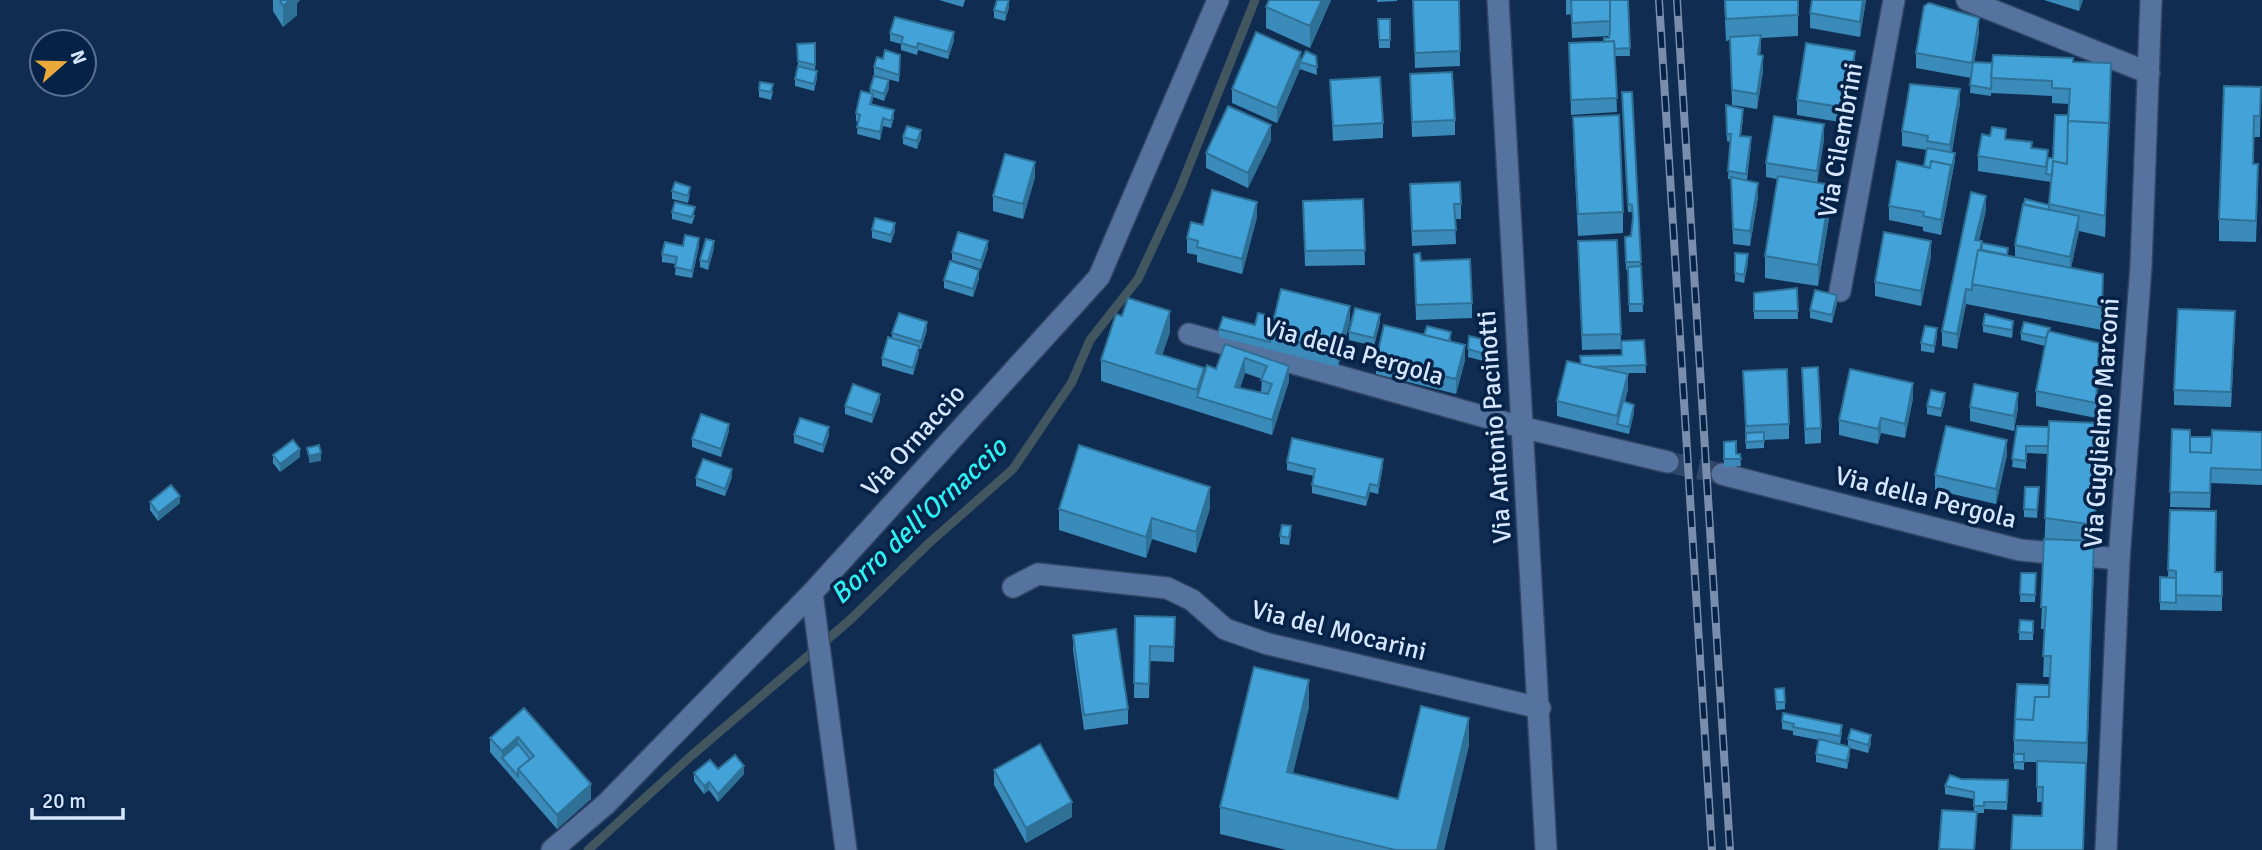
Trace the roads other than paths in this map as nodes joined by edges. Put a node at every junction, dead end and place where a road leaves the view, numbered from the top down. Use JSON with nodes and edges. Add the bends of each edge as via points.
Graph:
{"nodes":[{"id":1,"x":1217,"y":0,"type":"edge"},
{"id":2,"x":1498,"y":0,"type":"edge"},
{"id":3,"x":1894,"y":0,"type":"edge"},
{"id":4,"x":1967,"y":0,"type":"edge"},
{"id":5,"x":2151,"y":0,"type":"edge"},
{"id":6,"x":2149,"y":72,"type":"junction"},
{"id":7,"x":1840,"y":291,"type":"dead end"},
{"id":8,"x":1189,"y":334,"type":"dead end"},
{"id":9,"x":1521,"y":427,"type":"junction"},
{"id":10,"x":1668,"y":462,"type":"tunnel mouth"},
{"id":11,"x":1722,"y":474,"type":"tunnel mouth"},
{"id":12,"x":2119,"y":559,"type":"junction"},
{"id":13,"x":1013,"y":587,"type":"dead end"},
{"id":14,"x":811,"y":593,"type":"junction"},
{"id":15,"x":1541,"y":708,"type":"junction"},
{"id":16,"x":552,"y":850,"type":"edge"},
{"id":17,"x":846,"y":850,"type":"edge"},
{"id":18,"x":1546,"y":850,"type":"edge"},
{"id":19,"x":2106,"y":850,"type":"edge"}],
"edges":[{"from":1,"to":14,"type":"street","name":"Via Ornaccio","via":[[1099,277]]},
{"from":2,"to":9,"type":"street","name":"Via Antonio Pacinotti"},
{"from":3,"to":7,"type":"street","name":"Via Cilembrini"},
{"from":4,"to":6,"type":"street"},
{"from":5,"to":6,"type":"street","name":"Via Guglielmo Marconi"},
{"from":6,"to":12,"type":"street","name":"Via Guglielmo Marconi","via":[[2141,266]]},
{"from":8,"to":9,"type":"street","name":"Via della Pergola"},
{"from":9,"to":10,"type":"street","name":"Via della Pergola"},
{"from":9,"to":15,"type":"street","name":"Via Antonio Pacinotti"},
{"from":11,"to":12,"type":"street","name":"Via della Pergola","via":[[2020,550]]},
{"from":12,"to":19,"type":"street","name":"Via Guglielmo Marconi"},
{"from":13,"to":15,"type":"street","name":"Via del Mocarini","via":[[1038,574],[1167,588],[1192,600],[1225,629],[1268,644]]},
{"from":14,"to":16,"type":"street","name":"Via Ornaccio","via":[[606,804]]},
{"from":14,"to":17,"type":"street"},
{"from":15,"to":18,"type":"street","name":"Via Antonio Pacinotti"}]}
